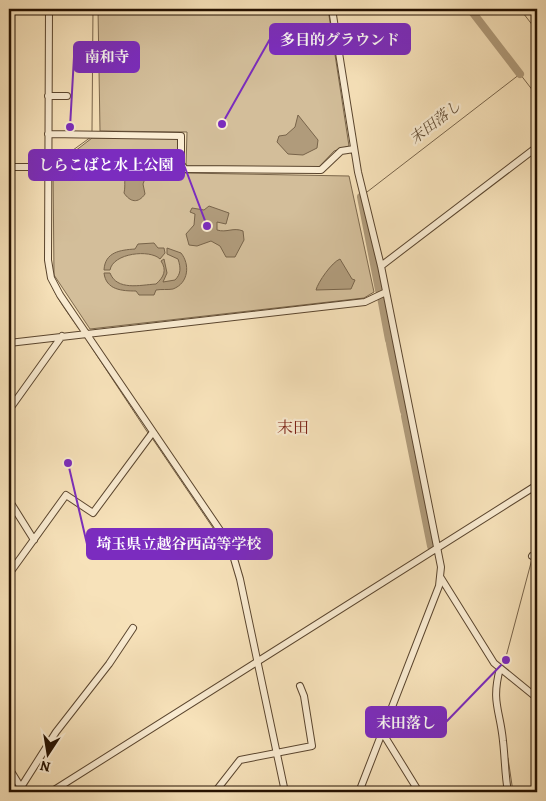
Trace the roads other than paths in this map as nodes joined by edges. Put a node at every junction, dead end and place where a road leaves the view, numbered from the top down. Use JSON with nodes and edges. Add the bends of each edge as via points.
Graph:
{"nodes":[{"id":1,"x":49,"y":9,"type":"edge"},
{"id":2,"x":332,"y":9,"type":"edge"},
{"id":3,"x":48,"y":96,"type":"junction"},
{"id":4,"x":67,"y":96,"type":"dead end"},
{"id":5,"x":48,"y":134,"type":"junction"},
{"id":6,"x":537,"y":147,"type":"edge"},
{"id":7,"x":354,"y":149,"type":"junction"},
{"id":8,"x":9,"y":167,"type":"edge"},
{"id":9,"x":49,"y":167,"type":"junction"},
{"id":10,"x":381,"y":266,"type":"junction"},
{"id":11,"x":386,"y":292,"type":"junction"},
{"id":12,"x":86,"y":333,"type":"junction"},
{"id":13,"x":62,"y":336,"type":"junction"},
{"id":14,"x":11,"y":343,"type":"edge"},
{"id":15,"x":9,"y":349,"type":"edge"},
{"id":16,"x":9,"y":410,"type":"edge"},
{"id":17,"x":153,"y":432,"type":"junction"},
{"id":18,"x":537,"y":485,"type":"edge"},
{"id":19,"x":9,"y":500,"type":"edge"},
{"id":20,"x":34,"y":540,"type":"junction"},
{"id":21,"x":438,"y":548,"type":"junction"},
{"id":22,"x":9,"y":574,"type":"edge"},
{"id":23,"x":441,"y":578,"type":"junction"},
{"id":24,"x":133,"y":628,"type":"dead end"},
{"id":25,"x":258,"y":661,"type":"junction"},
{"id":26,"x":500,"y":668,"type":"junction"},
{"id":27,"x":300,"y":686,"type":"dead end"},
{"id":28,"x":537,"y":698,"type":"edge"},
{"id":29,"x":382,"y":732,"type":"junction"},
{"id":30,"x":276,"y":753,"type":"junction"},
{"id":31,"x":9,"y":768,"type":"edge"},
{"id":32,"x":19,"y":789,"type":"edge"},
{"id":33,"x":51,"y":792,"type":"edge"},
{"id":34,"x":215,"y":792,"type":"edge"},
{"id":35,"x":285,"y":792,"type":"edge"},
{"id":36,"x":359,"y":792,"type":"edge"},
{"id":37,"x":419,"y":792,"type":"edge"},
{"id":38,"x":508,"y":792,"type":"edge"}],
"edges":[{"from":1,"to":3,"type":"street"},
{"from":2,"to":7,"type":"street"},
{"from":3,"to":4,"type":"street"},
{"from":3,"to":5,"type":"street"},
{"from":5,"to":7,"type":"street","via":[[181,136],[181,164],[185,169],[321,170],[341,151]]},
{"from":5,"to":9,"type":"street"},
{"from":6,"to":10,"type":"street"},
{"from":7,"to":10,"type":"street"},
{"from":8,"to":9,"type":"street"},
{"from":9,"to":12,"type":"street","via":[[48,260],[51,278]]},
{"from":10,"to":11,"type":"street"},
{"from":11,"to":12,"type":"street","via":[[365,302]]},
{"from":11,"to":21,"type":"street"},
{"from":12,"to":13,"type":"street"},
{"from":12,"to":17,"type":"street"},
{"from":13,"to":14,"type":"street"},
{"from":13,"to":16,"type":"street"},
{"from":14,"to":15,"type":"street"},
{"from":17,"to":20,"type":"street","via":[[93,513],[66,495]]},
{"from":17,"to":25,"type":"street","via":[[230,545]]},
{"from":18,"to":21,"type":"street"},
{"from":19,"to":20,"type":"street"},
{"from":20,"to":22,"type":"street"},
{"from":21,"to":23,"type":"street"},
{"from":21,"to":25,"type":"street"},
{"from":23,"to":26,"type":"street"},
{"from":23,"to":29,"type":"street"},
{"from":24,"to":32,"type":"street","via":[[56,732]]},
{"from":25,"to":30,"type":"street"},
{"from":25,"to":33,"type":"street"},
{"from":26,"to":28,"type":"street"},
{"from":26,"to":38,"type":"street","via":[[495,692]]},
{"from":27,"to":30,"type":"street","via":[[312,746]]},
{"from":29,"to":36,"type":"street"},
{"from":29,"to":37,"type":"street"},
{"from":30,"to":34,"type":"street","via":[[240,760]]},
{"from":30,"to":35,"type":"street"},
{"from":31,"to":32,"type":"street"}]}
